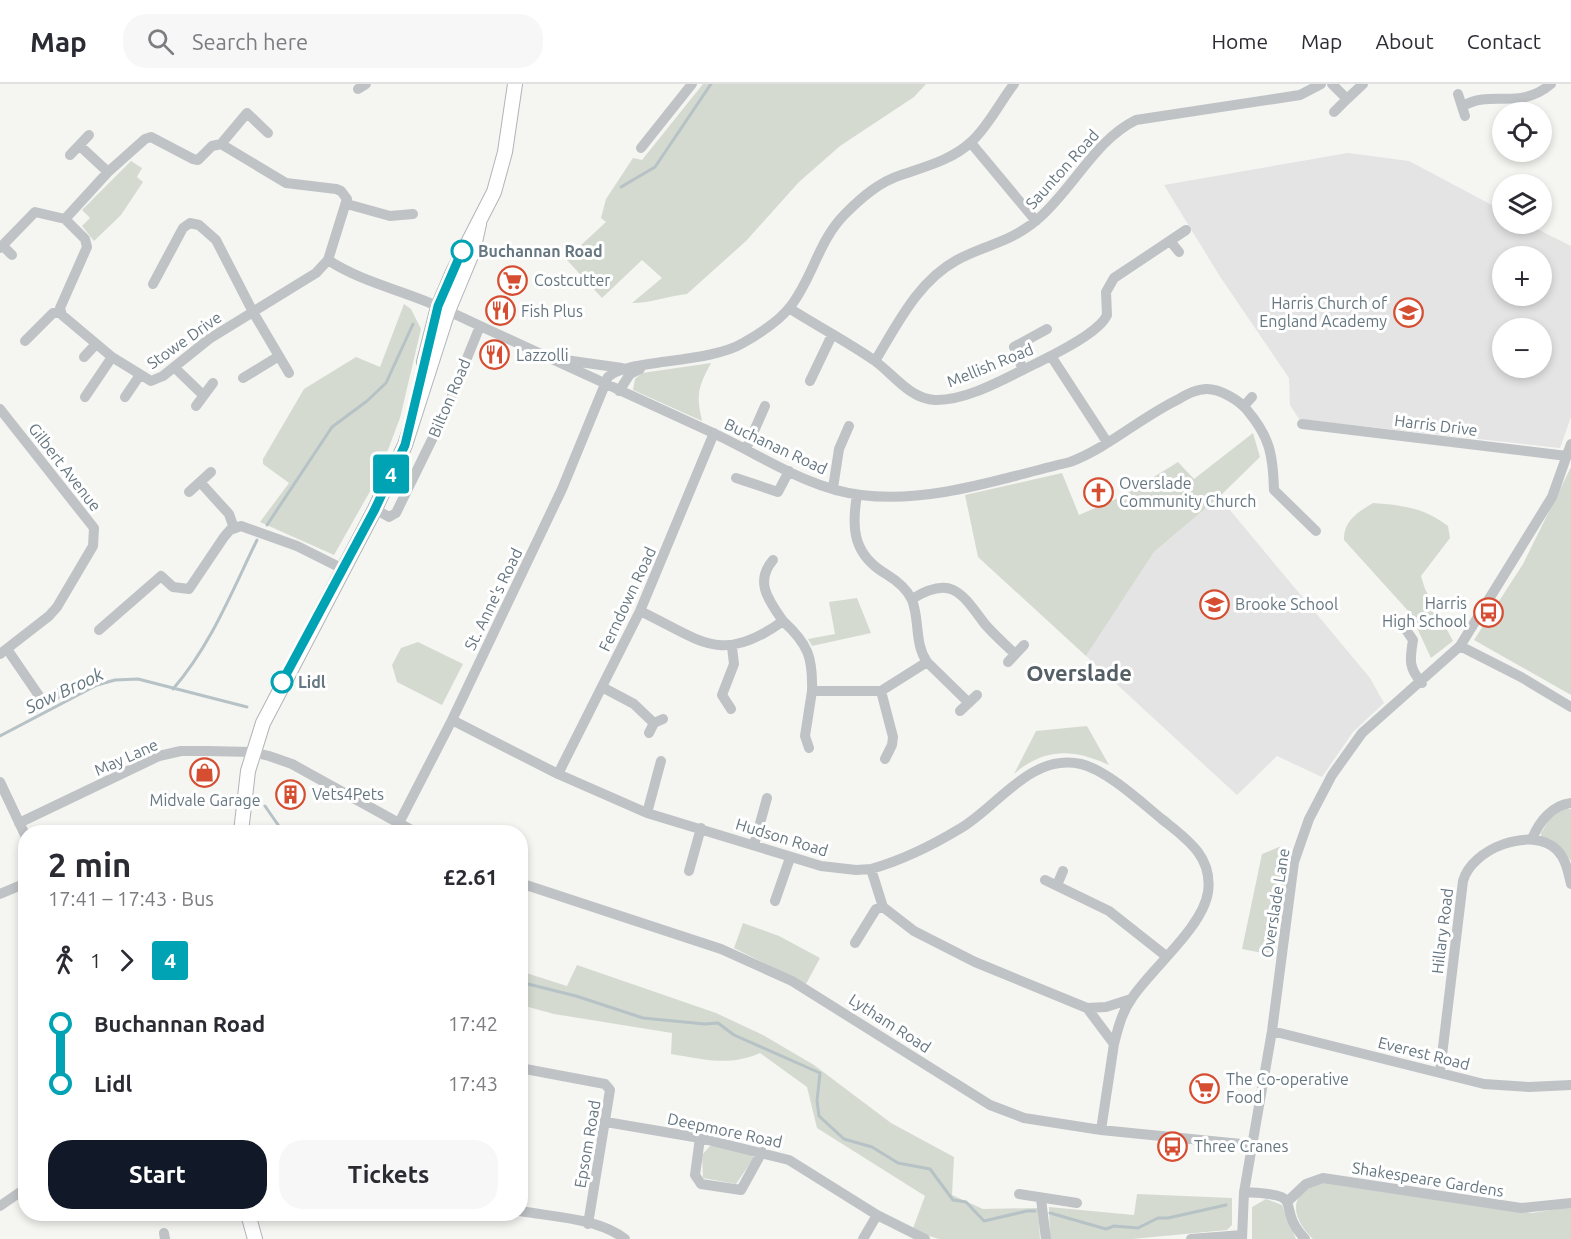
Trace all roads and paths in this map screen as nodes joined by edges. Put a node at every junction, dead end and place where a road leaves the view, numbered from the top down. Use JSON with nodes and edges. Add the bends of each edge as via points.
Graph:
{"nodes":[{"id":1,"x":515,"y":84,"type":"edge"},
{"id":2,"x":692,"y":84,"type":"edge"},
{"id":3,"x":1014,"y":84,"type":"edge"},
{"id":4,"x":1321,"y":84,"type":"edge"},
{"id":5,"x":1332,"y":84,"type":"edge"},
{"id":6,"x":1363,"y":84,"type":"edge"},
{"id":7,"x":1551,"y":84,"type":"edge"},
{"id":8,"x":1458,"y":94,"type":"dead end"},
{"id":9,"x":1347,"y":99,"type":"junction"},
{"id":10,"x":1334,"y":112,"type":"dead end"},
{"id":11,"x":268,"y":133,"type":"dead end"},
{"id":12,"x":90,"y":135,"type":"dead end"},
{"id":13,"x":971,"y":143,"type":"junction"},
{"id":14,"x":221,"y":144,"type":"junction"},
{"id":15,"x":80,"y":146,"type":"junction"},
{"id":16,"x":641,"y":148,"type":"dead end"},
{"id":17,"x":70,"y":155,"type":"dead end"},
{"id":18,"x":108,"y":172,"type":"junction"},
{"id":19,"x":347,"y":204,"type":"junction"},
{"id":20,"x":413,"y":214,"type":"dead end"},
{"id":21,"x":66,"y":219,"type":"junction"},
{"id":22,"x":1036,"y":221,"type":"junction"},
{"id":23,"x":479,"y":224,"type":"junction"},
{"id":24,"x":1186,"y":230,"type":"dead end"},
{"id":25,"x":1171,"y":242,"type":"junction"},
{"id":26,"x":1,"y":247,"type":"edge"},
{"id":27,"x":1179,"y":252,"type":"dead end"},
{"id":28,"x":12,"y":255,"type":"dead end"},
{"id":29,"x":328,"y":260,"type":"junction"},
{"id":30,"x":153,"y":284,"type":"dead end"},
{"id":31,"x":789,"y":308,"type":"junction"},
{"id":32,"x":443,"y":309,"type":"junction"},
{"id":33,"x":253,"y":312,"type":"junction"},
{"id":34,"x":61,"y":313,"type":"junction"},
{"id":35,"x":480,"y":326,"type":"junction"},
{"id":36,"x":1047,"y":329,"type":"dead end"},
{"id":37,"x":832,"y":335,"type":"junction"},
{"id":38,"x":25,"y":341,"type":"dead end"},
{"id":39,"x":96,"y":344,"type":"junction"},
{"id":40,"x":279,"y":356,"type":"junction"},
{"id":41,"x":1051,"y":356,"type":"junction"},
{"id":42,"x":84,"y":357,"type":"dead end"},
{"id":43,"x":112,"y":357,"type":"junction"},
{"id":44,"x":549,"y":358,"type":"junction"},
{"id":45,"x":874,"y":361,"type":"junction"},
{"id":46,"x":646,"y":366,"type":"junction"},
{"id":47,"x":174,"y":367,"type":"junction"},
{"id":48,"x":622,"y":368,"type":"junction"},
{"id":49,"x":1023,"y":369,"type":"junction"},
{"id":50,"x":289,"y":373,"type":"dead end"},
{"id":51,"x":140,"y":375,"type":"junction"},
{"id":52,"x":243,"y":378,"type":"dead end"},
{"id":53,"x":810,"y":381,"type":"dead end"},
{"id":54,"x":213,"y":383,"type":"dead end"},
{"id":55,"x":604,"y":385,"type":"junction"},
{"id":56,"x":619,"y":391,"type":"junction"},
{"id":57,"x":203,"y":395,"type":"junction"},
{"id":58,"x":85,"y":397,"type":"dead end"},
{"id":59,"x":125,"y":397,"type":"dead end"},
{"id":60,"x":1252,"y":397,"type":"dead end"},
{"id":61,"x":196,"y":406,"type":"dead end"},
{"id":62,"x":765,"y":406,"type":"dead end"},
{"id":63,"x":1244,"y":406,"type":"junction"},
{"id":64,"x":0,"y":409,"type":"edge"},
{"id":65,"x":1302,"y":424,"type":"dead end"},
{"id":66,"x":849,"y":426,"type":"dead end"},
{"id":67,"x":714,"y":433,"type":"junction"},
{"id":68,"x":1107,"y":442,"type":"junction"},
{"id":69,"x":1571,"y":444,"type":"edge"},
{"id":70,"x":746,"y":449,"type":"junction"},
{"id":71,"x":1567,"y":456,"type":"junction"},
{"id":72,"x":789,"y":471,"type":"junction"},
{"id":73,"x":211,"y":472,"type":"dead end"},
{"id":74,"x":736,"y":478,"type":"dead end"},
{"id":75,"x":200,"y":482,"type":"junction"},
{"id":76,"x":833,"y":488,"type":"junction"},
{"id":77,"x":189,"y":492,"type":"dead end"},
{"id":78,"x":857,"y":495,"type":"junction"},
{"id":79,"x":375,"y":509,"type":"junction"},
{"id":80,"x":234,"y":528,"type":"junction"},
{"id":81,"x":1316,"y":531,"type":"dead end"},
{"id":82,"x":773,"y":560,"type":"dead end"},
{"id":83,"x":343,"y":569,"type":"junction"},
{"id":84,"x":912,"y":599,"type":"junction"},
{"id":85,"x":640,"y":611,"type":"junction"},
{"id":86,"x":783,"y":621,"type":"junction"},
{"id":87,"x":1400,"y":621,"type":"dead end"},
{"id":88,"x":99,"y":630,"type":"dead end"},
{"id":89,"x":1024,"y":645,"type":"dead end"},
{"id":90,"x":1460,"y":646,"type":"junction"},
{"id":91,"x":732,"y":647,"type":"junction"},
{"id":92,"x":3,"y":652,"type":"edge"},
{"id":93,"x":927,"y":662,"type":"junction"},
{"id":94,"x":1422,"y":683,"type":"junction"},
{"id":95,"x":602,"y":687,"type":"junction"},
{"id":96,"x":812,"y":691,"type":"junction"},
{"id":97,"x":881,"y":691,"type":"junction"},
{"id":98,"x":61,"y":692,"type":"dead end"},
{"id":99,"x":44,"y":703,"type":"junction"},
{"id":100,"x":1571,"y":707,"type":"edge"},
{"id":101,"x":730,"y":709,"type":"dead end"},
{"id":102,"x":32,"y":710,"type":"dead end"},
{"id":103,"x":960,"y":711,"type":"dead end"},
{"id":104,"x":452,"y":720,"type":"junction"},
{"id":105,"x":655,"y":725,"type":"dead end"},
{"id":106,"x":805,"y":736,"type":"junction"},
{"id":107,"x":793,"y":739,"type":"dead end"},
{"id":108,"x":809,"y":748,"type":"dead end"},
{"id":109,"x":252,"y":752,"type":"junction"},
{"id":110,"x":891,"y":754,"type":"dead end"},
{"id":111,"x":662,"y":758,"type":"dead end"},
{"id":112,"x":558,"y":774,"type":"junction"},
{"id":113,"x":0,"y":782,"type":"edge"},
{"id":114,"x":767,"y":798,"type":"dead end"},
{"id":115,"x":1571,"y":803,"type":"edge"},
{"id":116,"x":647,"y":813,"type":"junction"},
{"id":117,"x":19,"y":823,"type":"joint"},
{"id":118,"x":399,"y":823,"type":"junction"},
{"id":119,"x":242,"y":825,"type":"edge"},
{"id":120,"x":403,"y":825,"type":"edge"},
{"id":121,"x":701,"y":828,"type":"junction"},
{"id":122,"x":1532,"y":839,"type":"junction"},
{"id":123,"x":754,"y":844,"type":"junction"},
{"id":124,"x":790,"y":858,"type":"junction"},
{"id":125,"x":695,"y":865,"type":"dead end"},
{"id":126,"x":871,"y":869,"type":"junction"},
{"id":127,"x":1064,"y":871,"type":"dead end"},
{"id":128,"x":1570,"y":872,"type":"edge"},
{"id":129,"x":1045,"y":880,"type":"dead end"},
{"id":130,"x":1057,"y":885,"type":"junction"},
{"id":131,"x":1571,"y":885,"type":"edge"},
{"id":132,"x":18,"y":886,"type":"edge"},
{"id":133,"x":528,"y":886,"type":"edge"},
{"id":134,"x":0,"y":894,"type":"edge"},
{"id":135,"x":775,"y":901,"type":"dead end"},
{"id":136,"x":883,"y":907,"type":"junction"},
{"id":137,"x":855,"y":943,"type":"dead end"},
{"id":138,"x":1166,"y":956,"type":"junction"},
{"id":139,"x":1131,"y":999,"type":"junction"},
{"id":140,"x":1087,"y":1008,"type":"junction"},
{"id":141,"x":1272,"y":1031,"type":"junction"},
{"id":142,"x":1114,"y":1044,"type":"junction"},
{"id":143,"x":528,"y":1070,"type":"edge"},
{"id":144,"x":1440,"y":1072,"type":"junction"},
{"id":145,"x":1571,"y":1085,"type":"edge"},
{"id":146,"x":606,"y":1122,"type":"junction"},
{"id":147,"x":1101,"y":1130,"type":"junction"},
{"id":148,"x":700,"y":1138,"type":"junction"},
{"id":149,"x":1251,"y":1146,"type":"junction"},
{"id":150,"x":762,"y":1152,"type":"junction"},
{"id":151,"x":1244,"y":1192,"type":"junction"},
{"id":152,"x":18,"y":1194,"type":"edge"},
{"id":153,"x":1019,"y":1194,"type":"dead end"},
{"id":154,"x":1041,"y":1199,"type":"junction"},
{"id":155,"x":1288,"y":1201,"type":"junction"},
{"id":156,"x":1077,"y":1203,"type":"dead end"},
{"id":157,"x":1571,"y":1203,"type":"edge"},
{"id":158,"x":0,"y":1206,"type":"edge"},
{"id":159,"x":528,"y":1213,"type":"edge"},
{"id":160,"x":877,"y":1215,"type":"junction"},
{"id":161,"x":250,"y":1221,"type":"edge"},
{"id":162,"x":588,"y":1224,"type":"junction"},
{"id":163,"x":912,"y":1237,"type":"edge"},
{"id":164,"x":1242,"y":1237,"type":"edge"},
{"id":165,"x":255,"y":1239,"type":"edge"},
{"id":166,"x":625,"y":1239,"type":"edge"},
{"id":167,"x":863,"y":1239,"type":"edge"},
{"id":168,"x":925,"y":1239,"type":"edge"},
{"id":169,"x":1046,"y":1239,"type":"edge"},
{"id":170,"x":1191,"y":1239,"type":"edge"},
{"id":171,"x":1305,"y":1239,"type":"edge"}],
"edges":[{"from":1,"to":23,"type":"main road","name":"Bilton Road","via":[[502,162]]},
{"from":2,"to":16,"type":"street"},
{"from":3,"to":13,"type":"street"},
{"from":4,"to":22,"type":"street","name":"Saunton Road","via":[[1300,95],[1136,120],[1119,128]]},
{"from":5,"to":9,"type":"street"},
{"from":6,"to":9,"type":"street"},
{"from":7,"to":8,"type":"street","via":[[1542,92],[1516,100],[1474,99],[1464,111]]},
{"from":9,"to":10,"type":"street"},
{"from":11,"to":14,"type":"street","via":[[247,113]]},
{"from":12,"to":15,"type":"street"},
{"from":13,"to":22,"type":"street"},
{"from":13,"to":31,"type":"street","via":[[865,195],[823,242]]},
{"from":14,"to":18,"type":"street","via":[[212,146],[198,160],[151,137]]},
{"from":14,"to":19,"type":"street","via":[[286,183],[341,191]]},
{"from":15,"to":17,"type":"street"},
{"from":15,"to":18,"type":"street"},
{"from":18,"to":21,"type":"street"},
{"from":19,"to":20,"type":"street","via":[[390,216]]},
{"from":19,"to":29,"type":"street"},
{"from":21,"to":26,"type":"street","via":[[35,212]]},
{"from":21,"to":34,"type":"street","via":[[85,239],[87,248]]},
{"from":22,"to":45,"type":"street","name":"Saunton Road","via":[[1011,239],[958,260],[928,282]]},
{"from":23,"to":32,"type":"main road","name":"Bilton Road","via":[[462,251]]},
{"from":23,"to":32,"type":"main road","name":"Bilton Road","via":[[473,251]]},
{"from":24,"to":25,"type":"street","name":"Mellish Road"},
{"from":25,"to":27,"type":"street"},
{"from":25,"to":41,"type":"street","name":"Mellish Road","via":[[1114,278],[1106,292],[1104,321]]},
{"from":26,"to":28,"type":"street"},
{"from":29,"to":32,"type":"street","name":"Buchanan Road","via":[[343,270]]},
{"from":29,"to":33,"type":"street","name":"Stowe Drive","via":[[304,282]]},
{"from":30,"to":33,"type":"street","via":[[168,266],[183,228],[190,223],[199,225],[216,240]]},
{"from":31,"to":37,"type":"street","name":"Mellish Road"},
{"from":31,"to":46,"type":"street","via":[[759,334],[726,353]]},
{"from":32,"to":35,"type":"street","name":"Buchanan Road"},
{"from":32,"to":79,"type":"main road","name":"Bilton Road","via":[[405,445]]},
{"from":33,"to":40,"type":"street"},
{"from":33,"to":47,"type":"street","name":"Stowe Drive"},
{"from":34,"to":38,"type":"street","via":[[53,313]]},
{"from":34,"to":39,"type":"street","name":"Stowe Drive"},
{"from":35,"to":44,"type":"street","name":"Buchanan Road"},
{"from":35,"to":79,"type":"street","name":"Bilton Road","via":[[444,415],[396,513],[389,517]]},
{"from":36,"to":49,"type":"street","via":[[1014,347]]},
{"from":37,"to":45,"type":"street","name":"Mellish Road"},
{"from":37,"to":53,"type":"street"},
{"from":39,"to":42,"type":"street"},
{"from":39,"to":43,"type":"street","name":"Stowe Drive"},
{"from":40,"to":50,"type":"street"},
{"from":40,"to":52,"type":"street"},
{"from":41,"to":49,"type":"street","name":"Mellish Road"},
{"from":41,"to":68,"type":"street"},
{"from":43,"to":51,"type":"street","name":"Stowe Drive"},
{"from":43,"to":58,"type":"street"},
{"from":44,"to":48,"type":"street"},
{"from":44,"to":55,"type":"street","name":"Buchanan Road"},
{"from":45,"to":49,"type":"street","name":"Mellish Road","via":[[915,393],[934,400],[969,393]]},
{"from":46,"to":48,"type":"street"},
{"from":46,"to":56,"type":"street","via":[[630,374]]},
{"from":47,"to":51,"type":"street","name":"Stowe Drive","via":[[154,381]]},
{"from":47,"to":57,"type":"street"},
{"from":48,"to":55,"type":"street"},
{"from":51,"to":59,"type":"street"},
{"from":54,"to":57,"type":"street"},
{"from":55,"to":56,"type":"street","name":"Buchanan Road"},
{"from":55,"to":104,"type":"street","name":"St. Anne's Road","via":[[562,489]]},
{"from":56,"to":67,"type":"street","name":"Buchanan Road"},
{"from":57,"to":61,"type":"street"},
{"from":60,"to":63,"type":"street"},
{"from":62,"to":70,"type":"street"},
{"from":63,"to":68,"type":"street","name":"Buchanan Road","via":[[1217,391],[1196,391],[1138,420]]},
{"from":63,"to":81,"type":"street","name":"Buchanan Road","via":[[1271,449],[1274,490]]},
{"from":64,"to":92,"type":"street","name":"Gilbert Avenue","via":[[94,528],[93,546],[57,607]]},
{"from":65,"to":71,"type":"street","name":"Harris Drive"},
{"from":66,"to":76,"type":"street","via":[[839,449]]},
{"from":67,"to":70,"type":"street","name":"Buchanan Road"},
{"from":67,"to":85,"type":"street","name":"Ferndown Road"},
{"from":68,"to":78,"type":"street","name":"Buchanan Road","via":[[1083,458],[963,488],[895,498]]},
{"from":69,"to":71,"type":"street","name":"Overslade Lane"},
{"from":70,"to":72,"type":"street","name":"Buchanan Road"},
{"from":71,"to":90,"type":"street","name":"Overslade Lane","via":[[1552,497]]},
{"from":72,"to":74,"type":"street","via":[[778,492]]},
{"from":72,"to":76,"type":"street","name":"Buchanan Road"},
{"from":73,"to":75,"type":"street"},
{"from":75,"to":77,"type":"street"},
{"from":75,"to":80,"type":"street","via":[[228,514]]},
{"from":76,"to":78,"type":"street","name":"Buchanan Road"},
{"from":78,"to":84,"type":"street","via":[[853,523],[862,555],[900,584]]},
{"from":79,"to":83,"type":"main road","name":"Bilton Road"},
{"from":80,"to":83,"type":"street","via":[[247,526]]},
{"from":80,"to":88,"type":"street","via":[[189,589],[173,586],[161,576]]},
{"from":82,"to":86,"type":"street","via":[[761,567],[765,592]]},
{"from":83,"to":109,"type":"main road","name":"Bilton Road","via":[[269,708]]},
{"from":84,"to":89,"type":"street","via":[[939,587],[957,591],[970,602],[1011,658]]},
{"from":84,"to":93,"type":"street","via":[[919,646]]},
{"from":85,"to":91,"type":"street","via":[[703,641]]},
{"from":85,"to":95,"type":"street","name":"Ferndown Road"},
{"from":86,"to":91,"type":"street","via":[[764,635]]},
{"from":86,"to":96,"type":"street","via":[[809,652]]},
{"from":87,"to":94,"type":"street","via":[[1413,640],[1409,662]]},
{"from":90,"to":94,"type":"street","name":"Overslade Lane"},
{"from":90,"to":100,"type":"street"},
{"from":91,"to":101,"type":"street","via":[[734,664],[718,701]]},
{"from":92,"to":99,"type":"street"},
{"from":93,"to":97,"type":"street"},
{"from":93,"to":103,"type":"street","via":[[973,699]]},
{"from":94,"to":141,"type":"street","name":"Overslade Lane","via":[[1380,715],[1347,751],[1309,819],[1294,862]]},
{"from":95,"to":105,"type":"street","via":[[634,704]]},
{"from":95,"to":112,"type":"street","name":"Ferndown Road"},
{"from":96,"to":97,"type":"street"},
{"from":96,"to":106,"type":"street"},
{"from":97,"to":110,"type":"street","via":[[893,737]]},
{"from":98,"to":99,"type":"street"},
{"from":99,"to":102,"type":"street"},
{"from":104,"to":112,"type":"street","name":"Hudson Road"},
{"from":104,"to":118,"type":"street","name":"St. Anne's Road"},
{"from":106,"to":107,"type":"street"},
{"from":106,"to":108,"type":"street"},
{"from":109,"to":117,"type":"street","name":"May Lane","via":[[181,751],[159,756]]},
{"from":109,"to":118,"type":"street","via":[[292,764]]},
{"from":109,"to":119,"type":"main road","name":"Bilton Road"},
{"from":111,"to":116,"type":"street"},
{"from":112,"to":116,"type":"street","name":"Hudson Road"},
{"from":113,"to":117,"type":"street"},
{"from":114,"to":123,"type":"street"},
{"from":115,"to":122,"type":"street","via":[[1550,812]]},
{"from":116,"to":121,"type":"street","name":"Hudson Road"},
{"from":118,"to":120,"type":"street"},
{"from":121,"to":123,"type":"street","name":"Hudson Road"},
{"from":121,"to":125,"type":"street"},
{"from":122,"to":128,"type":"street","via":[[1557,850]]},
{"from":122,"to":144,"type":"street","name":"Hillary Road","via":[[1483,853],[1471,862],[1465,874]]},
{"from":123,"to":124,"type":"street","name":"Hudson Road"},
{"from":124,"to":126,"type":"street","name":"Hudson Road","via":[[832,868]]},
{"from":124,"to":135,"type":"street"},
{"from":126,"to":136,"type":"street"},
{"from":126,"to":138,"type":"street","via":[[906,857],[962,828],[1031,773],[1065,763],[1082,764],[1120,787],[1189,840],[1202,855],[1208,881],[1205,903],[1200,915]]},
{"from":127,"to":130,"type":"street"},
{"from":128,"to":131,"type":"street"},
{"from":129,"to":130,"type":"street"},
{"from":130,"to":138,"type":"street","via":[[1109,911]]},
{"from":132,"to":134,"type":"street"},
{"from":133,"to":147,"type":"street","name":"Lytham Road","via":[[721,949],[792,981],[990,1106],[1024,1118]]},
{"from":136,"to":137,"type":"street","via":[[876,909]]},
{"from":136,"to":140,"type":"street","via":[[914,931],[975,962]]},
{"from":138,"to":139,"type":"street"},
{"from":139,"to":140,"type":"street"},
{"from":139,"to":142,"type":"street"},
{"from":140,"to":142,"type":"street"},
{"from":141,"to":144,"type":"street","name":"Everest Road"},
{"from":141,"to":149,"type":"street","name":"Overslade Lane"},
{"from":142,"to":147,"type":"street"},
{"from":143,"to":146,"type":"street","name":"Epsom Road","via":[[605,1084],[610,1090]]},
{"from":144,"to":145,"type":"street","name":"Everest Road","via":[[1484,1084]]},
{"from":146,"to":148,"type":"street","name":"Deepmore Road"},
{"from":146,"to":162,"type":"street","name":"Epsom Road"},
{"from":147,"to":149,"type":"street","name":"Lytham Road"},
{"from":148,"to":150,"type":"street","name":"Deepmore Road"},
{"from":148,"to":150,"type":"street","via":[[695,1175],[701,1184],[743,1189]]},
{"from":149,"to":151,"type":"street","name":"Overslade Lane"},
{"from":150,"to":160,"type":"street","name":"Deepmore Road","via":[[789,1160]]},
{"from":151,"to":155,"type":"street","via":[[1277,1194]]},
{"from":151,"to":164,"type":"street","name":"Overslade Lane"},
{"from":152,"to":158,"type":"street"},
{"from":153,"to":154,"type":"street"},
{"from":154,"to":156,"type":"street"},
{"from":154,"to":169,"type":"street"},
{"from":155,"to":157,"type":"street","name":"Shakespeare Gardens","via":[[1306,1184],[1323,1178],[1521,1208]]},
{"from":155,"to":171,"type":"street","via":[[1294,1225]]},
{"from":159,"to":162,"type":"street"},
{"from":160,"to":163,"type":"street","name":"Deepmore Road"},
{"from":160,"to":167,"type":"street"},
{"from":161,"to":165,"type":"main road"},
{"from":162,"to":166,"type":"street"},
{"from":163,"to":168,"type":"street","name":"Deepmore Road"},
{"from":164,"to":170,"type":"street"}]}
